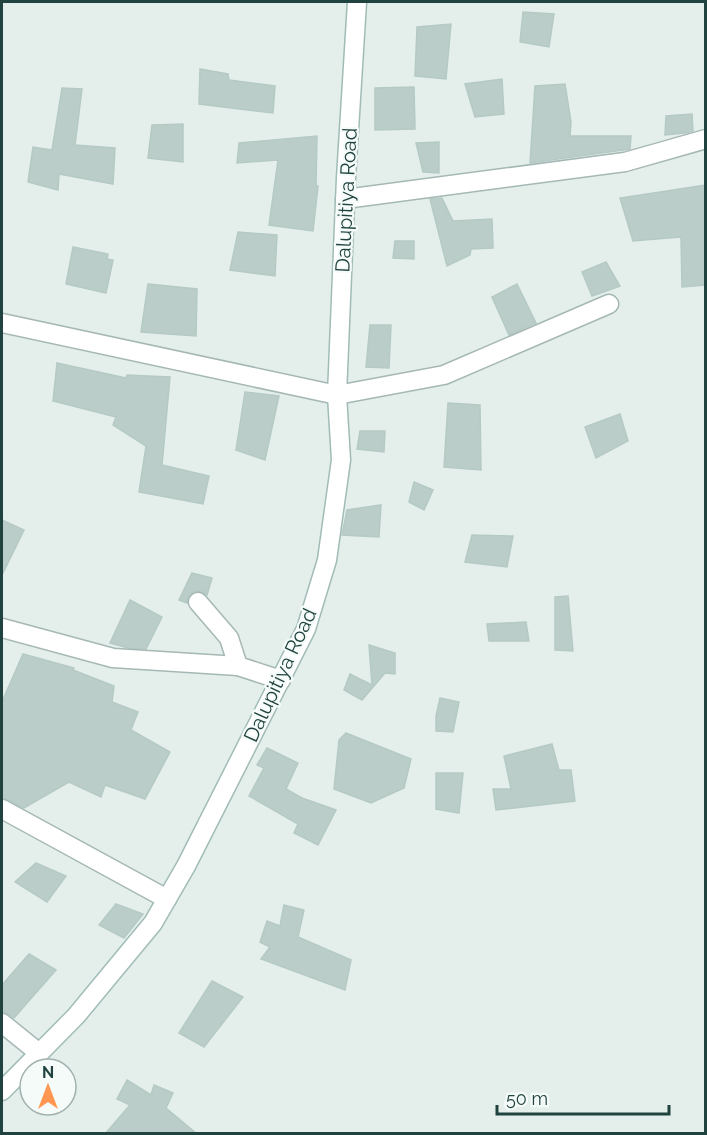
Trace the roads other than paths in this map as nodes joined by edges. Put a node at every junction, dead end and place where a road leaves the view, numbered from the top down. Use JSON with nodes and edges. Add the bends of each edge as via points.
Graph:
{"nodes":[{"id":1,"x":357,"y":2,"type":"edge"},
{"id":2,"x":705,"y":139,"type":"edge"},
{"id":3,"x":345,"y":199,"type":"junction"},
{"id":4,"x":609,"y":304,"type":"dead end"},
{"id":5,"x":2,"y":323,"type":"edge"},
{"id":6,"x":337,"y":395,"type":"junction"},
{"id":7,"x":198,"y":602,"type":"dead end"},
{"id":8,"x":2,"y":628,"type":"edge"},
{"id":9,"x":238,"y":666,"type":"junction"},
{"id":10,"x":281,"y":680,"type":"junction"},
{"id":11,"x":2,"y":808,"type":"edge"},
{"id":12,"x":167,"y":899,"type":"junction"},
{"id":13,"x":2,"y":1023,"type":"edge"},
{"id":14,"x":39,"y":1053,"type":"junction"},
{"id":15,"x":2,"y":1091,"type":"edge"}],
"edges":[{"from":1,"to":3,"type":"street","name":"Dalupitiya Road"},
{"from":2,"to":3,"type":"street","via":[[625,162]]},
{"from":3,"to":6,"type":"street","name":"Dalupitiya Road"},
{"from":4,"to":6,"type":"street","via":[[444,375]]},
{"from":5,"to":6,"type":"street"},
{"from":6,"to":10,"type":"street","name":"Dalupitiya Road","via":[[341,460],[327,560],[306,629]]},
{"from":7,"to":9,"type":"street","via":[[229,638]]},
{"from":8,"to":9,"type":"street","via":[[113,658]]},
{"from":9,"to":10,"type":"street"},
{"from":10,"to":12,"type":"street","name":"Dalupitiya Road"},
{"from":11,"to":12,"type":"street"},
{"from":12,"to":14,"type":"street","name":"Dalupitiya Road","via":[[83,1008]]},
{"from":13,"to":14,"type":"street"},
{"from":14,"to":15,"type":"street","name":"Dalupitiya Road"}]}
